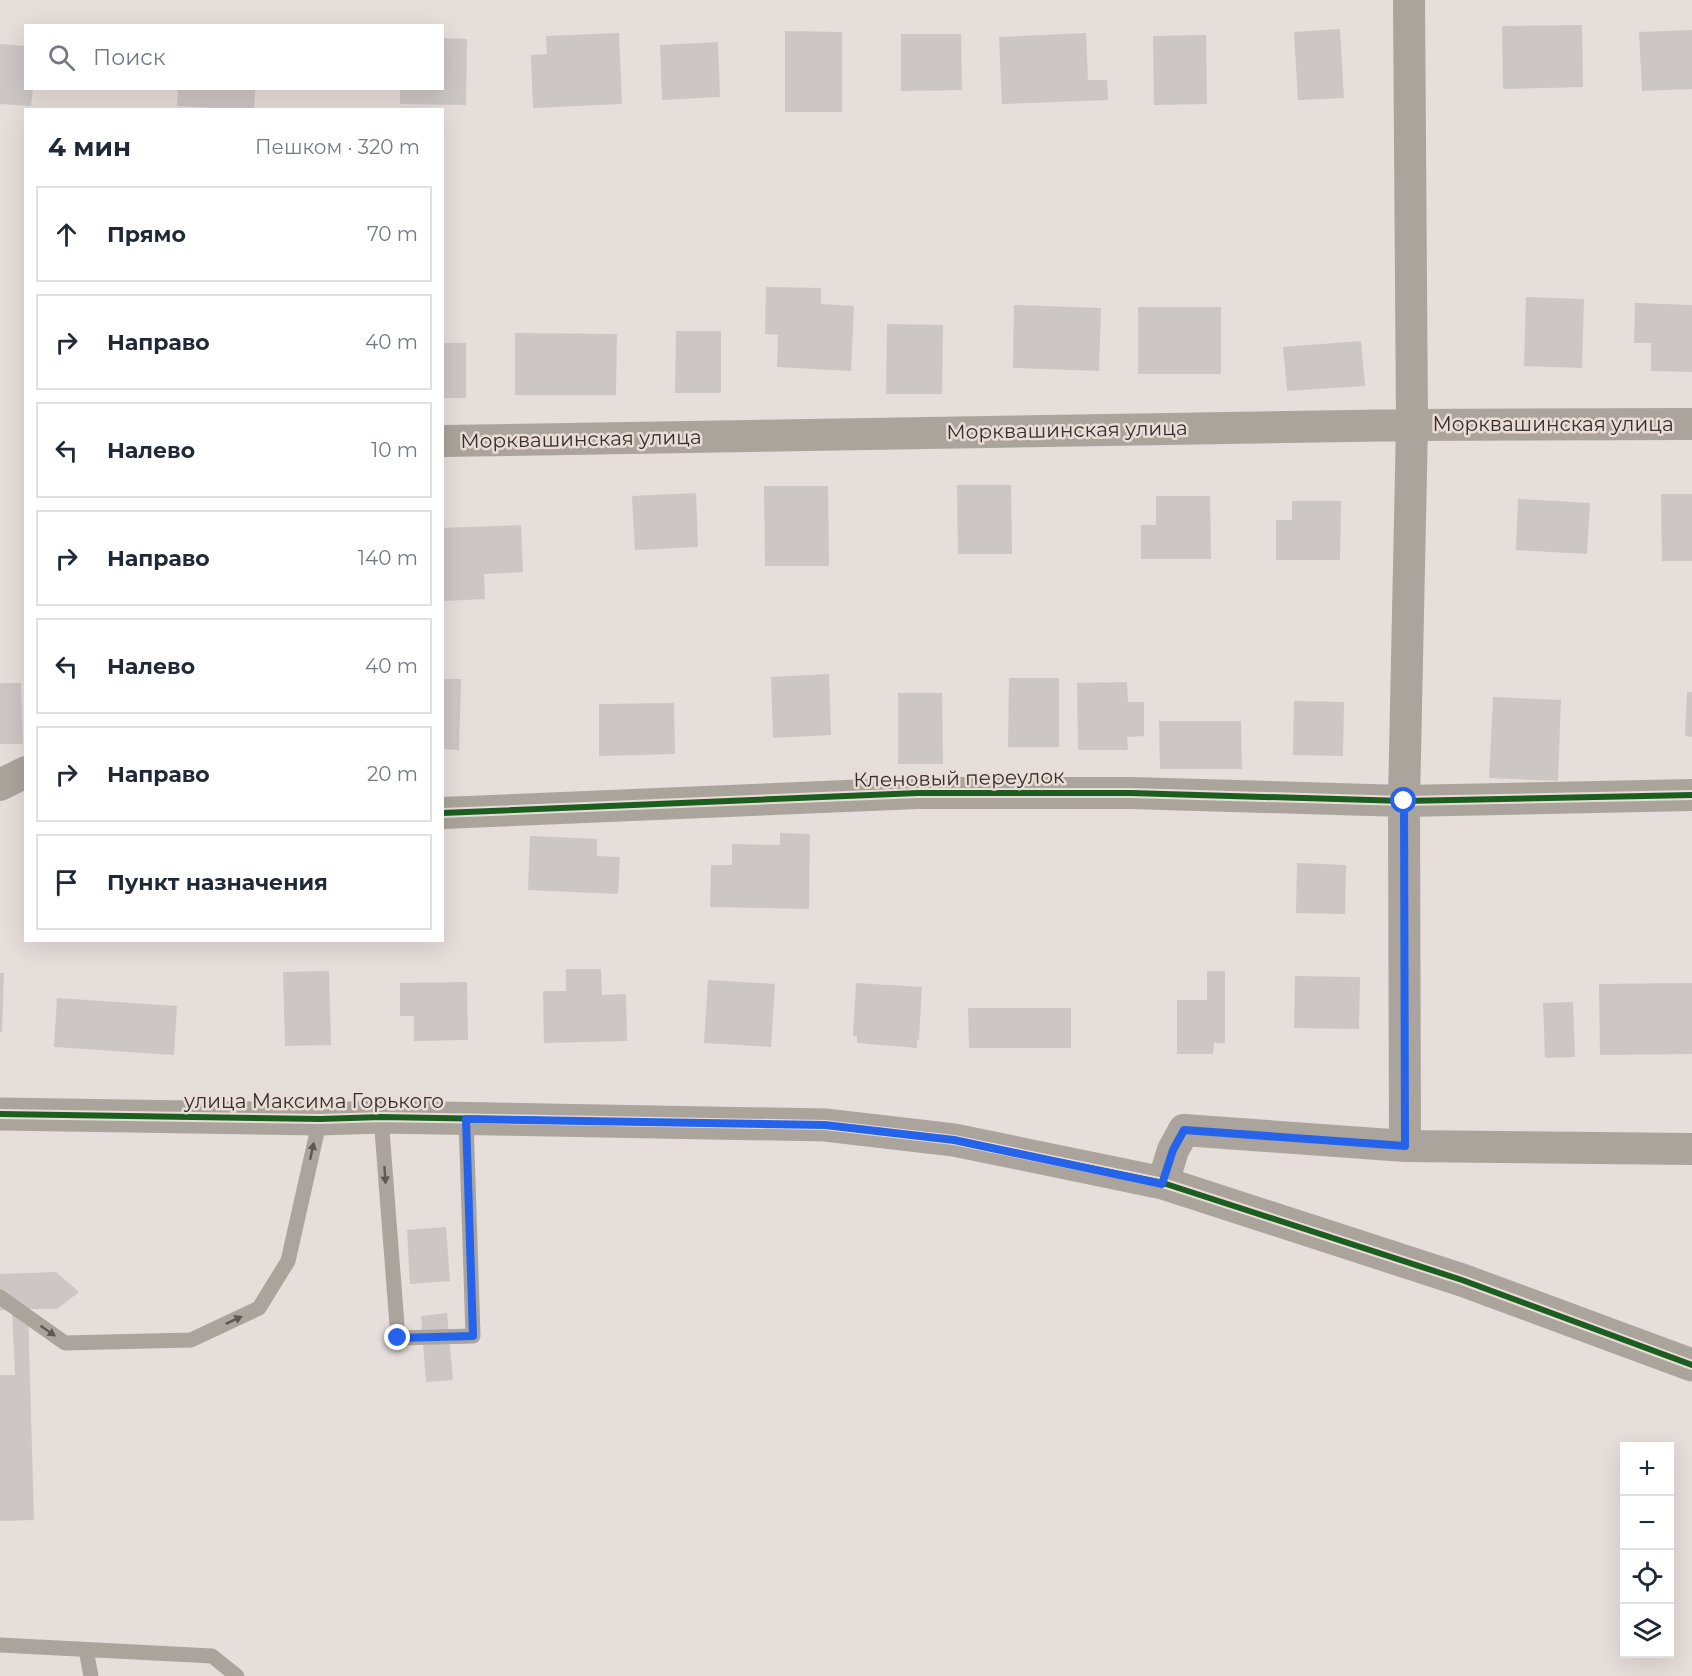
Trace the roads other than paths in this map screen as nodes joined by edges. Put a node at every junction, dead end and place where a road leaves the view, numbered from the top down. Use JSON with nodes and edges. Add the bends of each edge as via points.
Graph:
{"nodes":[{"id":1,"x":1409,"y":0,"type":"edge"},
{"id":2,"x":1412,"y":424,"type":"junction"},
{"id":3,"x":1692,"y":424,"type":"edge"},
{"id":4,"x":444,"y":441,"type":"edge"},
{"id":5,"x":24,"y":773,"type":"edge"},
{"id":6,"x":0,"y":785,"type":"edge"},
{"id":7,"x":1692,"y":795,"type":"edge"},
{"id":8,"x":1404,"y":801,"type":"junction"},
{"id":9,"x":444,"y":813,"type":"edge"},
{"id":10,"x":0,"y":1114,"type":"edge"},
{"id":11,"x":381,"y":1117,"type":"junction"},
{"id":12,"x":320,"y":1119,"type":"junction"},
{"id":13,"x":466,"y":1119,"type":"junction"},
{"id":14,"x":1405,"y":1146,"type":"junction"},
{"id":15,"x":1692,"y":1149,"type":"edge"},
{"id":16,"x":1162,"y":1184,"type":"junction"},
{"id":17,"x":0,"y":1297,"type":"edge"},
{"id":18,"x":1692,"y":1365,"type":"edge"},
{"id":19,"x":0,"y":1645,"type":"edge"},
{"id":20,"x":86,"y":1650,"type":"junction"},
{"id":21,"x":91,"y":1676,"type":"edge"},
{"id":22,"x":237,"y":1676,"type":"edge"}],
"edges":[{"from":1,"to":2,"type":"street"},
{"from":2,"to":3,"type":"street","name":"Морквашинская улица"},
{"from":2,"to":4,"type":"street","name":"Морквашинская улица"},
{"from":2,"to":8,"type":"street"},
{"from":5,"to":6,"type":"street"},
{"from":7,"to":8,"type":"street","name":"Кленовый переулок"},
{"from":8,"to":9,"type":"street","name":"Кленовый переулок","via":[[1131,793],[918,793]]},
{"from":8,"to":14,"type":"street"},
{"from":10,"to":12,"type":"street","name":"улица Максима Горького"},
{"from":11,"to":12,"type":"street","name":"улица Максима Горького"},
{"from":11,"to":13,"type":"street","name":"улица Максима Горького"},
{"from":11,"to":13,"type":"lane","one_way":true,"via":[[398,1338],[473,1336]]},
{"from":17,"to":12,"type":"lane","one_way":true,"via":[[65,1343],[191,1340],[259,1308],[288,1261]]},
{"from":13,"to":16,"type":"street","name":"улица Максима Горького","via":[[825,1125],[954,1140]]},
{"from":14,"to":15,"type":"street"},
{"from":14,"to":16,"type":"street","via":[[1184,1130]]},
{"from":16,"to":18,"type":"street","name":"улица Максима Горького","via":[[1462,1280]]},
{"from":19,"to":20,"type":"lane"},
{"from":20,"to":21,"type":"lane"},
{"from":20,"to":22,"type":"lane","via":[[212,1656]]}]}
